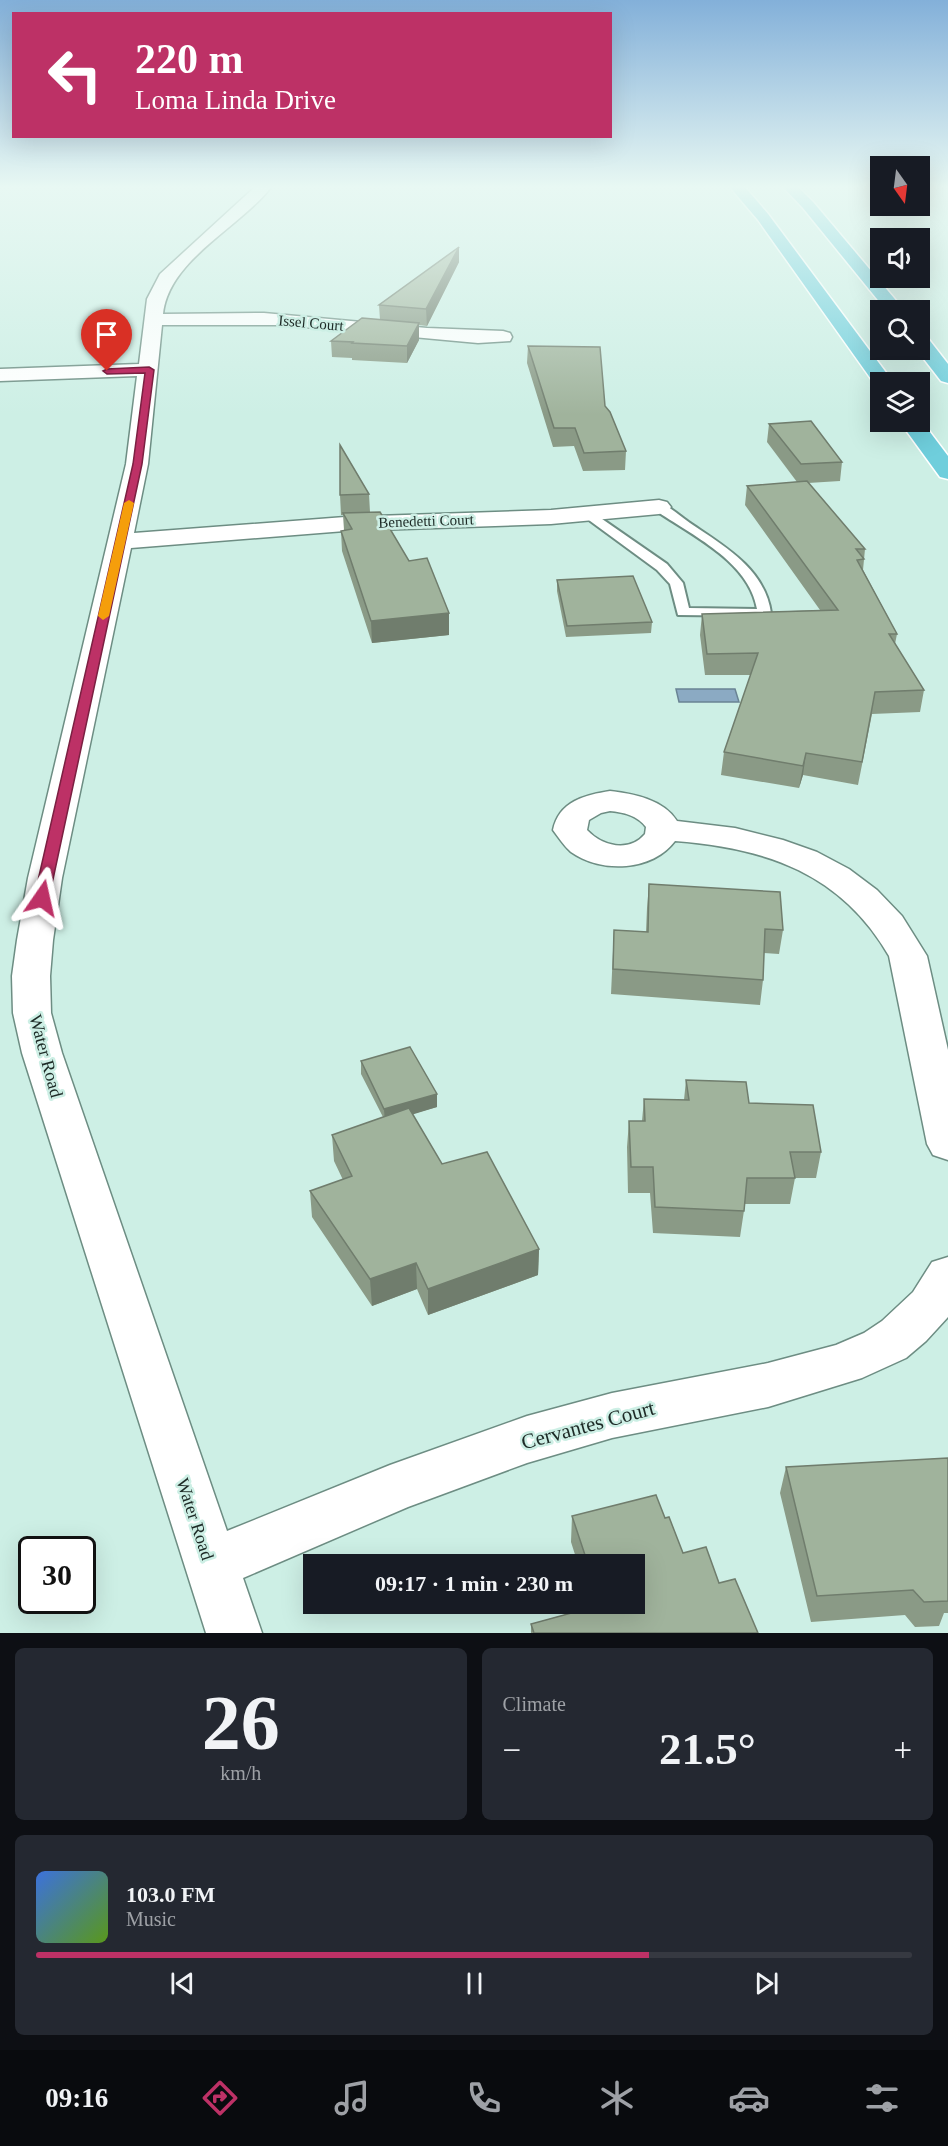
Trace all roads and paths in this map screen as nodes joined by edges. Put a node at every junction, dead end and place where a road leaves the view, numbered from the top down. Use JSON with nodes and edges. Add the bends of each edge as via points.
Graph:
{"nodes":[{"id":1,"x":182,"y":262,"type":"edge"},
{"id":2,"x":796,"y":262,"type":"edge"},
{"id":3,"x":856,"y":262,"type":"edge"},
{"id":4,"x":887,"y":300,"type":"edge"},
{"id":5,"x":154,"y":320,"type":"junction"},
{"id":6,"x":503,"y":337,"type":"dead end"},
{"id":7,"x":930,"y":354,"type":"edge"},
{"id":8,"x":149,"y":370,"type":"junction"},
{"id":9,"x":876,"y":372,"type":"edge"},
{"id":10,"x":0,"y":375,"type":"edge"},
{"id":11,"x":948,"y":377,"type":"edge"},
{"id":12,"x":918,"y":432,"type":"edge"},
{"id":13,"x":948,"y":472,"type":"edge"},
{"id":14,"x":659,"y":507,"type":"joint"},
{"id":15,"x":588,"y":514,"type":"junction"},
{"id":16,"x":121,"y":541,"type":"junction"},
{"id":17,"x":663,"y":830,"type":"dead end"},
{"id":18,"x":948,"y":1144,"type":"edge"},
{"id":19,"x":948,"y":1276,"type":"edge"},
{"id":20,"x":210,"y":1565,"type":"junction"},
{"id":21,"x":234,"y":1633,"type":"edge"}],
"edges":[{"from":1,"to":5,"type":"street","name":"Water Road","via":[[169,274],[156,298]]},
{"from":2,"to":9,"type":"highway"},
{"from":3,"to":4,"type":"highway"},
{"from":5,"to":6,"type":"street","name":"Issel Court","via":[[256,318],[432,336]]},
{"from":5,"to":8,"type":"street","name":"Water Road"},
{"from":7,"to":11,"type":"highway"},
{"from":8,"to":10,"type":"street"},
{"from":8,"to":16,"type":"street","name":"Water Road","via":[[137,464]]},
{"from":12,"to":13,"type":"highway"},
{"from":14,"to":15,"type":"street","name":"Benedetti Court"},
{"from":14,"to":15,"type":"lane","via":[[735,562],[755,583],[764,613],[682,612],[676,583],[662,567]]},
{"from":15,"to":16,"type":"street","name":"Benedetti Court","via":[[345,524]]},
{"from":16,"to":20,"type":"street","name":"Water Road","via":[[45,878],[31,975],[32,1012],[42,1053]]},
{"from":17,"to":18,"type":"street","via":[[738,838],[776,848],[842,880],[866,896],[884,915],[908,956]]},
{"from":19,"to":20,"type":"street","name":"Cervantes Court","via":[[923,1314],[884,1347],[854,1359],[803,1377],[575,1425],[417,1477]]},
{"from":20,"to":21,"type":"street","name":"Water Road"}]}
